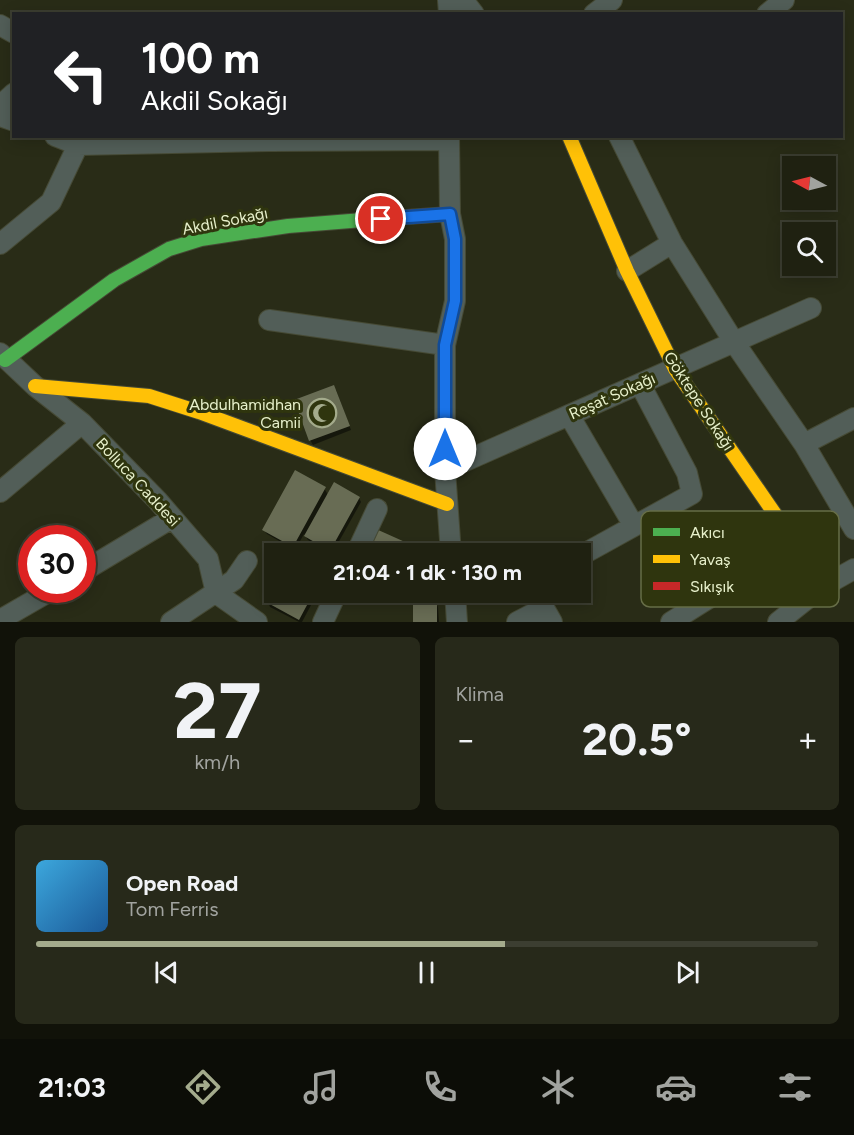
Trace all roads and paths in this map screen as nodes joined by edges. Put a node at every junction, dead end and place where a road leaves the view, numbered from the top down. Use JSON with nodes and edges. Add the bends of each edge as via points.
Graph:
{"nodes":[{"id":1,"x":463,"y":0,"type":"edge"},
{"id":2,"x":612,"y":0,"type":"edge"},
{"id":3,"x":784,"y":0,"type":"edge"},
{"id":4,"x":472,"y":12,"type":"edge"},
{"id":5,"x":597,"y":12,"type":"edge"},
{"id":6,"x":769,"y":12,"type":"edge"},
{"id":7,"x":12,"y":95,"type":"edge"},
{"id":8,"x":0,"y":106,"type":"edge"},
{"id":9,"x":449,"y":138,"type":"edge"},
{"id":10,"x":577,"y":138,"type":"edge"},
{"id":11,"x":620,"y":138,"type":"edge"},
{"id":12,"x":77,"y":141,"type":"edge"},
{"id":13,"x":450,"y":214,"type":"junction"},
{"id":14,"x":672,"y":243,"type":"junction"},
{"id":15,"x":0,"y":244,"type":"edge"},
{"id":16,"x":627,"y":271,"type":"junction"},
{"id":17,"x":811,"y":308,"type":"dead end"},
{"id":18,"x":270,"y":320,"type":"dead end"},
{"id":19,"x":734,"y":342,"type":"junction"},
{"id":20,"x":445,"y":345,"type":"junction"},
{"id":21,"x":3,"y":357,"type":"edge"},
{"id":22,"x":675,"y":369,"type":"junction"},
{"id":23,"x":640,"y":384,"type":"junction"},
{"id":24,"x":35,"y":386,"type":"junction"},
{"id":25,"x":569,"y":415,"type":"junction"},
{"id":26,"x":854,"y":418,"type":"edge"},
{"id":27,"x":82,"y":423,"type":"junction"},
{"id":28,"x":804,"y":444,"type":"junction"},
{"id":29,"x":445,"y":470,"type":"junction"},
{"id":30,"x":0,"y":492,"type":"edge"},
{"id":31,"x":447,"y":504,"type":"junction"},
{"id":32,"x":377,"y":509,"type":"dead end"},
{"id":33,"x":661,"y":511,"type":"edge"},
{"id":34,"x":772,"y":511,"type":"edge"},
{"id":35,"x":172,"y":518,"type":"junction"},
{"id":36,"x":641,"y":522,"type":"edge"},
{"id":37,"x":634,"y":526,"type":"junction"},
{"id":38,"x":854,"y":529,"type":"edge"},
{"id":39,"x":361,"y":543,"type":"edge"},
{"id":40,"x":450,"y":543,"type":"edge"},
{"id":41,"x":591,"y":550,"type":"edge"},
{"id":42,"x":247,"y":561,"type":"dead end"},
{"id":43,"x":96,"y":564,"type":"edge"},
{"id":44,"x":854,"y":569,"type":"edge"},
{"id":45,"x":839,"y":577,"type":"edge"},
{"id":46,"x":216,"y":593,"type":"junction"},
{"id":47,"x":29,"y":603,"type":"edge"},
{"id":48,"x":332,"y":603,"type":"edge"},
{"id":49,"x":455,"y":603,"type":"edge"},
{"id":50,"x":695,"y":607,"type":"edge"},
{"id":51,"x":797,"y":607,"type":"edge"},
{"id":52,"x":545,"y":608,"type":"edge"},
{"id":53,"x":0,"y":620,"type":"edge"},
{"id":54,"x":171,"y":622,"type":"edge"},
{"id":55,"x":257,"y":622,"type":"edge"},
{"id":56,"x":322,"y":622,"type":"edge"},
{"id":57,"x":457,"y":622,"type":"edge"},
{"id":58,"x":517,"y":622,"type":"edge"},
{"id":59,"x":671,"y":622,"type":"edge"},
{"id":60,"x":778,"y":622,"type":"edge"}],
"edges":[{"from":1,"to":4,"type":"street"},
{"from":2,"to":5,"type":"street"},
{"from":3,"to":6,"type":"street"},
{"from":7,"to":8,"type":"street"},
{"from":9,"to":12,"type":"street"},
{"from":9,"to":13,"type":"street"},
{"from":10,"to":16,"type":"street","name":"Göktepe Sokağı"},
{"from":11,"to":14,"type":"street"},
{"from":12,"to":15,"type":"street","via":[[51,202]]},
{"from":13,"to":20,"type":"street","via":[[455,239],[455,301]]},
{"from":13,"to":21,"type":"street","name":"Akdil Sokağı","via":[[288,226],[201,239],[169,249],[114,280]]},
{"from":14,"to":16,"type":"street"},
{"from":14,"to":19,"type":"street"},
{"from":16,"to":22,"type":"street","name":"Göktepe Sokağı"},
{"from":17,"to":19,"type":"street","name":"Reşat Sokağı"},
{"from":18,"to":20,"type":"street"},
{"from":19,"to":22,"type":"street","name":"Reşat Sokağı"},
{"from":19,"to":28,"type":"street"},
{"from":20,"to":29,"type":"street"},
{"from":21,"to":24,"type":"street","name":"Bolluca Caddesi"},
{"from":22,"to":23,"type":"street","name":"Reşat Sokağı"},
{"from":22,"to":34,"type":"street","name":"Göktepe Sokağı"},
{"from":23,"to":25,"type":"street","name":"Reşat Sokağı"},
{"from":23,"to":33,"type":"street","via":[[687,473],[692,494]]},
{"from":24,"to":27,"type":"street","name":"Bolluca Caddesi"},
{"from":24,"to":31,"type":"street","via":[[148,396]]},
{"from":25,"to":29,"type":"street","name":"Reşat Sokağı"},
{"from":25,"to":37,"type":"street"},
{"from":26,"to":28,"type":"street"},
{"from":27,"to":30,"type":"street"},
{"from":27,"to":35,"type":"street","name":"Bolluca Caddesi"},
{"from":28,"to":38,"type":"street"},
{"from":29,"to":31,"type":"street"},
{"from":31,"to":40,"type":"street"},
{"from":32,"to":39,"type":"street"},
{"from":35,"to":43,"type":"street"},
{"from":35,"to":46,"type":"street","name":"Bolluca Caddesi","via":[[208,560]]},
{"from":36,"to":37,"type":"street"},
{"from":37,"to":41,"type":"street"},
{"from":42,"to":46,"type":"street","via":[[234,580]]},
{"from":44,"to":45,"type":"street"},
{"from":46,"to":54,"type":"street"},
{"from":46,"to":55,"type":"street"},
{"from":47,"to":53,"type":"street"},
{"from":48,"to":56,"type":"street"},
{"from":49,"to":57,"type":"street"},
{"from":50,"to":59,"type":"street"},
{"from":51,"to":60,"type":"street"},
{"from":52,"to":58,"type":"street"}]}
